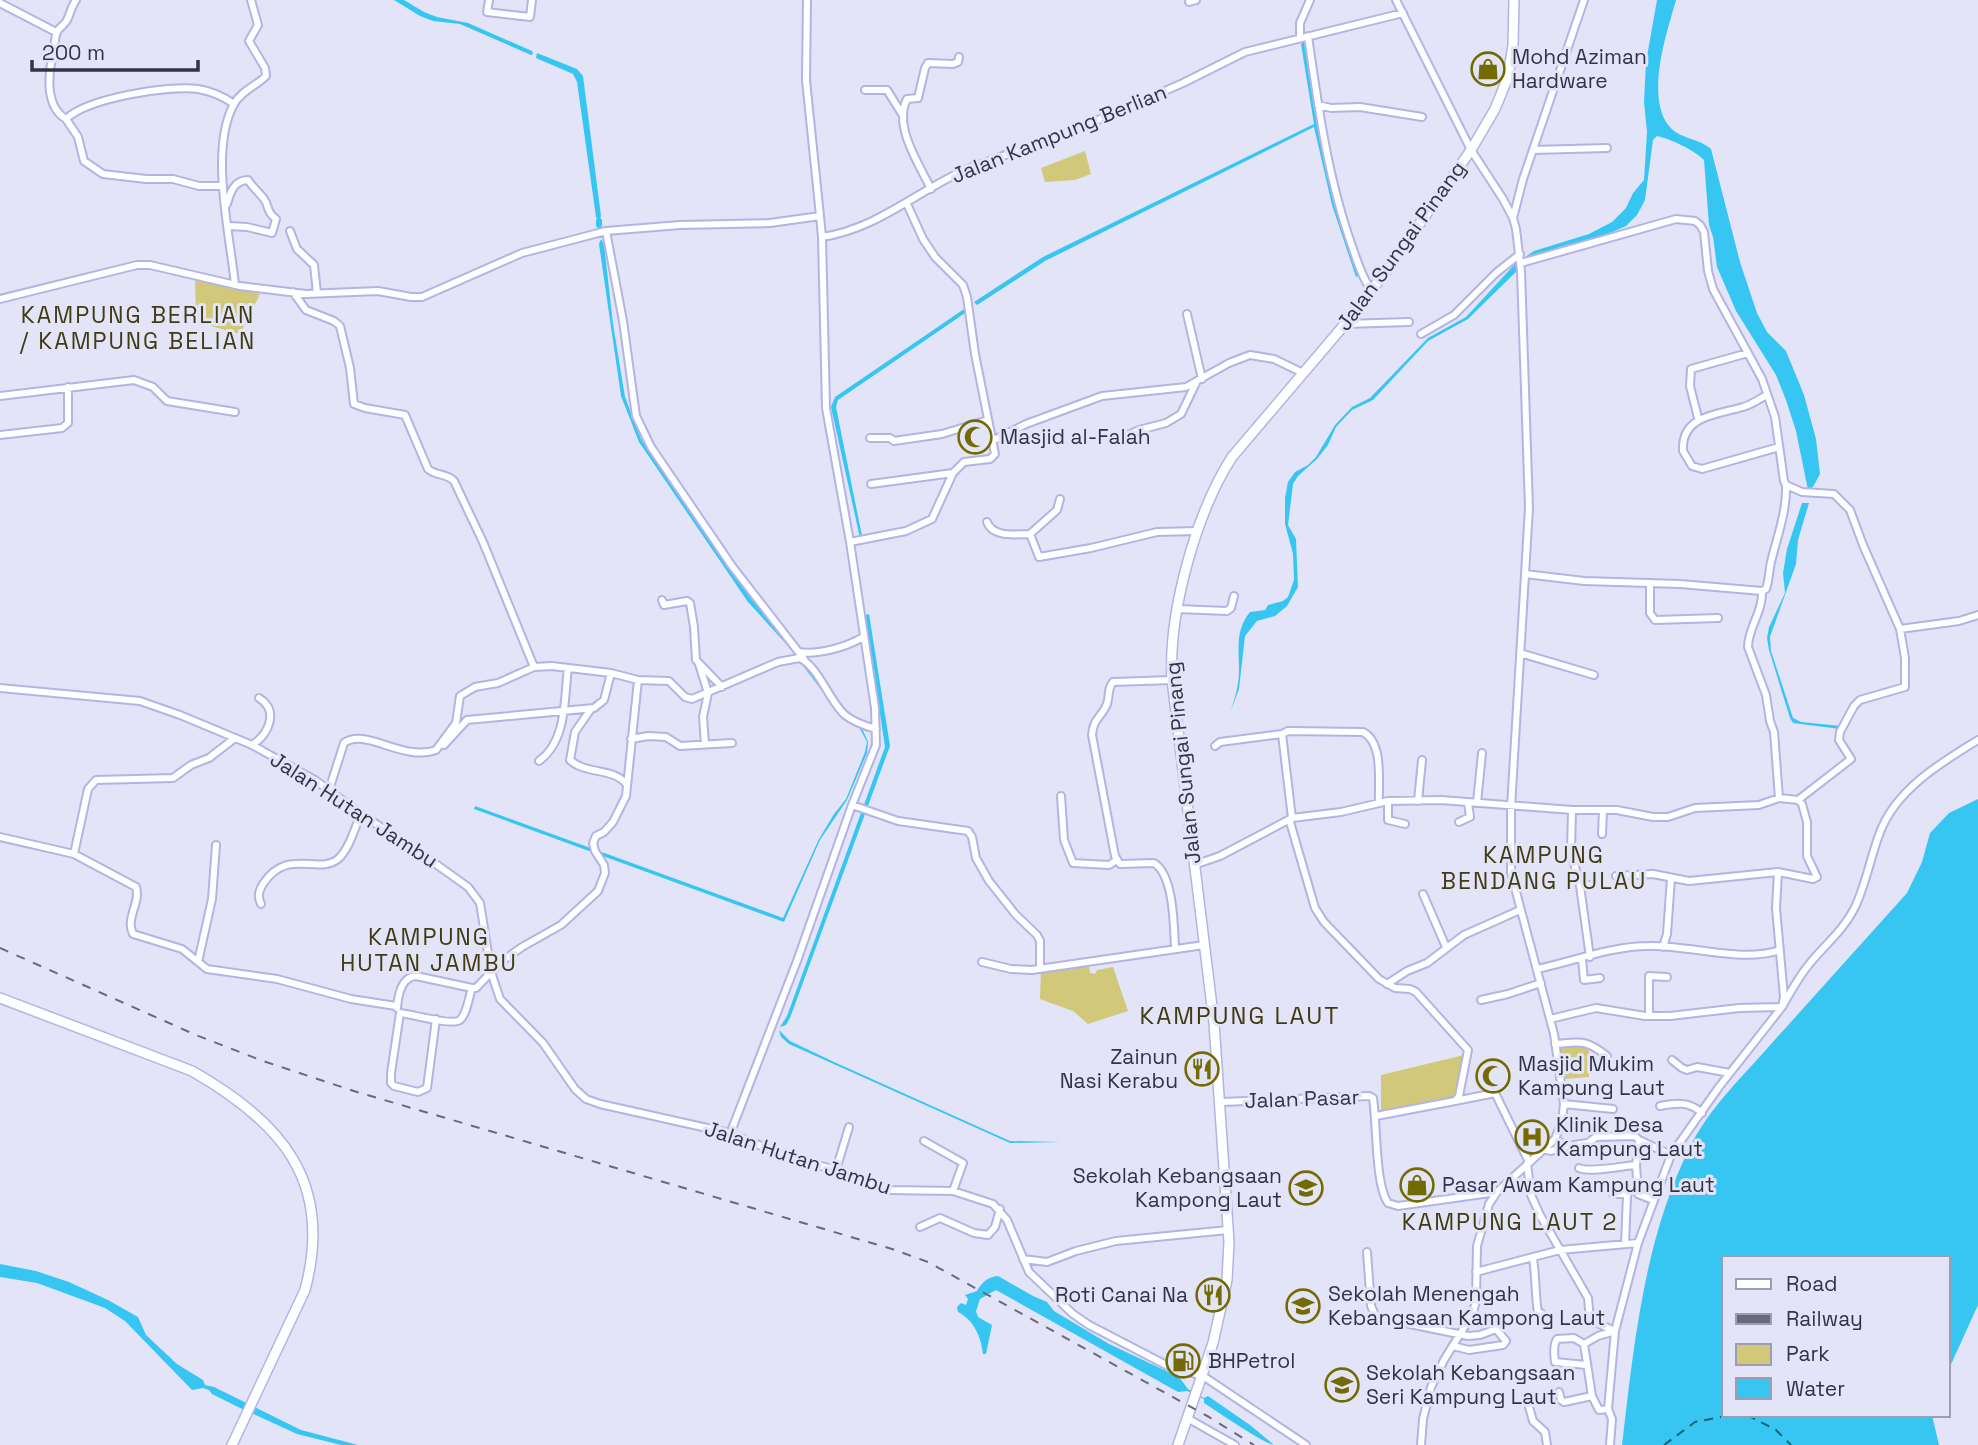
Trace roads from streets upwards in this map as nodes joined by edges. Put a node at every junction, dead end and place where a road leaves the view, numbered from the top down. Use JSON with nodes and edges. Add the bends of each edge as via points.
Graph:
{"nodes":[{"id":1,"x":76,"y":0,"type":"edge"},
{"id":2,"x":251,"y":0,"type":"edge"},
{"id":3,"x":489,"y":0,"type":"edge"},
{"id":4,"x":532,"y":0,"type":"edge"},
{"id":5,"x":807,"y":0,"type":"edge"},
{"id":6,"x":1310,"y":0,"type":"edge"},
{"id":7,"x":1396,"y":0,"type":"edge"},
{"id":8,"x":1514,"y":0,"type":"edge"},
{"id":9,"x":1584,"y":0,"type":"edge"},
{"id":10,"x":0,"y":3,"type":"edge"},
{"id":11,"x":1403,"y":13,"type":"junction"},
{"id":12,"x":56,"y":32,"type":"junction"},
{"id":13,"x":1308,"y":36,"type":"junction"},
{"id":14,"x":1300,"y":38,"type":"junction"},
{"id":15,"x":959,"y":57,"type":"dead end"},
{"id":16,"x":864,"y":90,"type":"dead end"},
{"id":17,"x":234,"y":104,"type":"junction"},
{"id":18,"x":1318,"y":105,"type":"junction"},
{"id":19,"x":902,"y":114,"type":"junction"},
{"id":20,"x":1422,"y":117,"type":"dead end"},
{"id":21,"x":66,"y":119,"type":"junction"},
{"id":22,"x":1607,"y":148,"type":"dead end"},
{"id":23,"x":1471,"y":150,"type":"junction"},
{"id":24,"x":1533,"y":150,"type":"junction"},
{"id":25,"x":223,"y":186,"type":"junction"},
{"id":26,"x":931,"y":189,"type":"junction"},
{"id":27,"x":907,"y":204,"type":"junction"},
{"id":28,"x":226,"y":206,"type":"junction"},
{"id":29,"x":820,"y":216,"type":"junction"},
{"id":30,"x":1513,"y":218,"type":"junction"},
{"id":31,"x":229,"y":226,"type":"junction"},
{"id":32,"x":290,"y":231,"type":"dead end"},
{"id":33,"x":606,"y":231,"type":"junction"},
{"id":34,"x":822,"y":237,"type":"junction"},
{"id":35,"x":1520,"y":259,"type":"junction"},
{"id":36,"x":235,"y":285,"type":"junction"},
{"id":37,"x":1371,"y":290,"type":"junction"},
{"id":38,"x":293,"y":292,"type":"junction"},
{"id":39,"x":317,"y":293,"type":"junction"},
{"id":40,"x":0,"y":299,"type":"edge"},
{"id":41,"x":1187,"y":314,"type":"dead end"},
{"id":42,"x":1409,"y":322,"type":"dead end"},
{"id":43,"x":1345,"y":324,"type":"junction"},
{"id":44,"x":1421,"y":334,"type":"dead end"},
{"id":45,"x":1748,"y":353,"type":"junction"},
{"id":46,"x":1303,"y":373,"type":"junction"},
{"id":47,"x":1199,"y":381,"type":"junction"},
{"id":48,"x":68,"y":387,"type":"junction"},
{"id":49,"x":1767,"y":395,"type":"junction"},
{"id":50,"x":0,"y":396,"type":"edge"},
{"id":51,"x":235,"y":412,"type":"dead end"},
{"id":52,"x":1698,"y":418,"type":"junction"},
{"id":53,"x":988,"y":420,"type":"junction"},
{"id":54,"x":969,"y":426,"type":"junction"},
{"id":55,"x":990,"y":433,"type":"junction"},
{"id":56,"x":0,"y":435,"type":"edge"},
{"id":57,"x":870,"y":439,"type":"dead end"},
{"id":58,"x":992,"y":441,"type":"junction"},
{"id":59,"x":1113,"y":442,"type":"dead end"},
{"id":60,"x":1779,"y":447,"type":"junction"},
{"id":61,"x":953,"y":473,"type":"junction"},
{"id":62,"x":871,"y":484,"type":"dead end"},
{"id":63,"x":1786,"y":485,"type":"junction"},
{"id":64,"x":1060,"y":499,"type":"dead end"},
{"id":65,"x":987,"y":522,"type":"dead end"},
{"id":66,"x":1198,"y":531,"type":"junction"},
{"id":67,"x":1030,"y":534,"type":"junction"},
{"id":68,"x":850,"y":542,"type":"junction"},
{"id":69,"x":1525,"y":574,"type":"junction"},
{"id":70,"x":1650,"y":583,"type":"junction"},
{"id":71,"x":1762,"y":591,"type":"junction"},
{"id":72,"x":1234,"y":596,"type":"dead end"},
{"id":73,"x":662,"y":600,"type":"dead end"},
{"id":74,"x":1177,"y":609,"type":"junction"},
{"id":75,"x":1978,"y":615,"type":"edge"},
{"id":76,"x":1718,"y":618,"type":"dead end"},
{"id":77,"x":1900,"y":629,"type":"junction"},
{"id":78,"x":863,"y":637,"type":"junction"},
{"id":79,"x":1520,"y":653,"type":"junction"},
{"id":80,"x":800,"y":657,"type":"junction"},
{"id":81,"x":699,"y":664,"type":"junction"},
{"id":82,"x":534,"y":667,"type":"junction"},
{"id":83,"x":568,"y":668,"type":"junction"},
{"id":84,"x":611,"y":673,"type":"junction"},
{"id":85,"x":1594,"y":675,"type":"dead end"},
{"id":86,"x":638,"y":680,"type":"junction"},
{"id":87,"x":1172,"y":680,"type":"junction"},
{"id":88,"x":722,"y":687,"type":"junction"},
{"id":89,"x":0,"y":688,"type":"edge"},
{"id":90,"x":708,"y":693,"type":"junction"},
{"id":91,"x":259,"y":698,"type":"dead end"},
{"id":92,"x":591,"y":709,"type":"junction"},
{"id":93,"x":563,"y":712,"type":"junction"},
{"id":94,"x":876,"y":729,"type":"junction"},
{"id":95,"x":1282,"y":734,"type":"junction"},
{"id":96,"x":235,"y":738,"type":"junction"},
{"id":97,"x":631,"y":739,"type":"junction"},
{"id":98,"x":1978,"y":740,"type":"edge"},
{"id":99,"x":732,"y":743,"type":"dead end"},
{"id":100,"x":705,"y":744,"type":"junction"},
{"id":101,"x":252,"y":745,"type":"junction"},
{"id":102,"x":1215,"y":746,"type":"dead end"},
{"id":103,"x":436,"y":750,"type":"junction"},
{"id":104,"x":1482,"y":753,"type":"dead end"},
{"id":105,"x":1423,"y":760,"type":"dead end"},
{"id":106,"x":539,"y":761,"type":"dead end"},
{"id":107,"x":627,"y":785,"type":"junction"},
{"id":108,"x":329,"y":790,"type":"junction"},
{"id":109,"x":1061,"y":796,"type":"dead end"},
{"id":110,"x":1779,"y":798,"type":"junction"},
{"id":111,"x":1798,"y":800,"type":"junction"},
{"id":112,"x":1388,"y":801,"type":"junction"},
{"id":113,"x":1418,"y":801,"type":"junction"},
{"id":114,"x":1378,"y":803,"type":"junction"},
{"id":115,"x":1468,"y":803,"type":"junction"},
{"id":116,"x":1477,"y":803,"type":"junction"},
{"id":117,"x":852,"y":804,"type":"junction"},
{"id":118,"x":1511,"y":807,"type":"junction"},
{"id":119,"x":1572,"y":810,"type":"junction"},
{"id":120,"x":1603,"y":810,"type":"junction"},
{"id":121,"x":361,"y":814,"type":"junction"},
{"id":122,"x":1292,"y":818,"type":"junction"},
{"id":123,"x":1459,"y":822,"type":"dead end"},
{"id":124,"x":1405,"y":824,"type":"dead end"},
{"id":125,"x":1602,"y":834,"type":"dead end"},
{"id":126,"x":0,"y":837,"type":"edge"},
{"id":127,"x":216,"y":845,"type":"dead end"},
{"id":128,"x":74,"y":854,"type":"junction"},
{"id":129,"x":1117,"y":860,"type":"junction"},
{"id":130,"x":1194,"y":865,"type":"junction"},
{"id":131,"x":1778,"y":872,"type":"junction"},
{"id":132,"x":1616,"y":876,"type":"dead end"},
{"id":133,"x":1671,"y":878,"type":"junction"},
{"id":134,"x":1595,"y":881,"type":"dead end"},
{"id":135,"x":1580,"y":886,"type":"junction"},
{"id":136,"x":1423,"y":894,"type":"dead end"},
{"id":137,"x":261,"y":904,"type":"dead end"},
{"id":138,"x":1520,"y":910,"type":"junction"},
{"id":139,"x":1204,"y":944,"type":"junction"},
{"id":140,"x":1446,"y":947,"type":"junction"},
{"id":141,"x":1663,"y":947,"type":"junction"},
{"id":142,"x":1175,"y":949,"type":"junction"},
{"id":143,"x":1780,"y":950,"type":"junction"},
{"id":144,"x":1590,"y":957,"type":"junction"},
{"id":145,"x":1582,"y":960,"type":"junction"},
{"id":146,"x":198,"y":962,"type":"junction"},
{"id":147,"x":982,"y":962,"type":"dead end"},
{"id":148,"x":1040,"y":968,"type":"junction"},
{"id":149,"x":1537,"y":969,"type":"junction"},
{"id":150,"x":491,"y":972,"type":"junction"},
{"id":151,"x":1667,"y":977,"type":"dead end"},
{"id":152,"x":1600,"y":978,"type":"dead end"},
{"id":153,"x":1541,"y":983,"type":"junction"},
{"id":154,"x":1387,"y":985,"type":"junction"},
{"id":155,"x":472,"y":988,"type":"junction"},
{"id":156,"x":0,"y":998,"type":"edge"},
{"id":157,"x":1481,"y":1000,"type":"dead end"},
{"id":158,"x":1782,"y":1007,"type":"junction"},
{"id":159,"x":398,"y":1010,"type":"junction"},
{"id":160,"x":1649,"y":1016,"type":"junction"},
{"id":161,"x":436,"y":1019,"type":"junction"},
{"id":162,"x":1550,"y":1019,"type":"junction"},
{"id":163,"x":1555,"y":1044,"type":"junction"},
{"id":164,"x":1607,"y":1056,"type":"dead end"},
{"id":165,"x":1672,"y":1059,"type":"dead end"},
{"id":166,"x":1730,"y":1073,"type":"junction"},
{"id":167,"x":1455,"y":1101,"type":"junction"},
{"id":168,"x":1221,"y":1102,"type":"junction"},
{"id":169,"x":1564,"y":1104,"type":"junction"},
{"id":170,"x":1660,"y":1106,"type":"dead end"},
{"id":171,"x":1613,"y":1109,"type":"dead end"},
{"id":172,"x":1702,"y":1113,"type":"junction"},
{"id":173,"x":1376,"y":1116,"type":"junction"},
{"id":174,"x":849,"y":1127,"type":"dead end"},
{"id":175,"x":730,"y":1133,"type":"junction"},
{"id":176,"x":1555,"y":1139,"type":"junction"},
{"id":177,"x":1639,"y":1140,"type":"junction"},
{"id":178,"x":924,"y":1141,"type":"dead end"},
{"id":179,"x":1567,"y":1146,"type":"junction"},
{"id":180,"x":1543,"y":1149,"type":"junction"},
{"id":181,"x":1671,"y":1154,"type":"junction"},
{"id":182,"x":1528,"y":1163,"type":"junction"},
{"id":183,"x":1636,"y":1165,"type":"junction"},
{"id":184,"x":1579,"y":1168,"type":"dead end"},
{"id":185,"x":836,"y":1170,"type":"junction"},
{"id":186,"x":953,"y":1191,"type":"junction"},
{"id":187,"x":1497,"y":1192,"type":"junction"},
{"id":188,"x":1613,"y":1194,"type":"dead end"},
{"id":189,"x":1638,"y":1194,"type":"junction"},
{"id":190,"x":1627,"y":1195,"type":"junction"},
{"id":191,"x":1653,"y":1199,"type":"junction"},
{"id":192,"x":1000,"y":1209,"type":"junction"},
{"id":193,"x":920,"y":1227,"type":"dead end"},
{"id":194,"x":1228,"y":1230,"type":"junction"},
{"id":195,"x":1638,"y":1243,"type":"junction"},
{"id":196,"x":1625,"y":1244,"type":"junction"},
{"id":197,"x":1560,"y":1250,"type":"junction"},
{"id":198,"x":1367,"y":1252,"type":"dead end"},
{"id":199,"x":1023,"y":1259,"type":"junction"},
{"id":200,"x":1533,"y":1259,"type":"junction"},
{"id":201,"x":1476,"y":1272,"type":"junction"},
{"id":202,"x":1541,"y":1313,"type":"dead end"},
{"id":203,"x":1615,"y":1331,"type":"junction"},
{"id":204,"x":1460,"y":1335,"type":"junction"},
{"id":205,"x":1584,"y":1344,"type":"junction"},
{"id":206,"x":1453,"y":1346,"type":"junction"},
{"id":207,"x":1586,"y":1365,"type":"junction"},
{"id":208,"x":1201,"y":1381,"type":"junction"},
{"id":209,"x":1559,"y":1392,"type":"dead end"},
{"id":210,"x":1526,"y":1396,"type":"dead end"},
{"id":211,"x":1592,"y":1396,"type":"junction"},
{"id":212,"x":1608,"y":1409,"type":"junction"},
{"id":213,"x":1188,"y":1414,"type":"junction"},
{"id":214,"x":232,"y":1445,"type":"edge"},
{"id":215,"x":1178,"y":1445,"type":"edge"},
{"id":216,"x":1236,"y":1445,"type":"edge"},
{"id":217,"x":1306,"y":1445,"type":"edge"},
{"id":218,"x":1421,"y":1445,"type":"edge"},
{"id":219,"x":1548,"y":1445,"type":"edge"},
{"id":220,"x":1610,"y":1445,"type":"edge"}],
"edges":[{"from":1,"to":12,"type":"street","via":[[67,22]]},
{"from":2,"to":17,"type":"street","via":[[258,25],[249,41],[266,76]]},
{"from":3,"to":4,"type":"street","via":[[487,12],[530,17]]},
{"from":5,"to":29,"type":"street","via":[[806,80]]},
{"from":6,"to":14,"type":"street","via":[[1300,23]]},
{"from":7,"to":11,"type":"street"},
{"from":8,"to":23,"type":"street","name":"Jalan Sungai Pinang","via":[[1508,76]]},
{"from":9,"to":24,"type":"street"},
{"from":10,"to":12,"type":"street"},
{"from":11,"to":13,"type":"street","name":"Jalan Kampung Berlian"},
{"from":11,"to":23,"type":"street"},
{"from":12,"to":21,"type":"street","via":[[49,85],[51,98]]},
{"from":13,"to":14,"type":"street","name":"Jalan Kampung Berlian"},
{"from":13,"to":18,"type":"street"},
{"from":14,"to":26,"type":"street","name":"Jalan Kampung Berlian","via":[[1245,52],[1082,127],[949,177]]},
{"from":15,"to":19,"type":"street","via":[[953,64],[928,63],[918,98],[906,99]]},
{"from":16,"to":19,"type":"street","via":[[887,90]]},
{"from":17,"to":21,"type":"street","via":[[201,90],[176,88],[118,97],[80,109]]},
{"from":17,"to":25,"type":"street","via":[[224,135]]},
{"from":18,"to":20,"type":"street"},
{"from":18,"to":37,"type":"street","via":[[1341,210]]},
{"from":19,"to":26,"type":"street","via":[[911,147]]},
{"from":21,"to":25,"type":"street","via":[[78,137],[84,161],[103,174]]},
{"from":22,"to":24,"type":"street"},
{"from":23,"to":30,"type":"street"},
{"from":23,"to":37,"type":"street","name":"Jalan Sungai Pinang"},
{"from":24,"to":30,"type":"street"},
{"from":25,"to":28,"type":"street"},
{"from":26,"to":27,"type":"street","name":"Jalan Kampung Berlian"},
{"from":27,"to":34,"type":"street","name":"Jalan Kampung Berlian","via":[[858,229]]},
{"from":27,"to":53,"type":"street","via":[[935,257],[963,285]]},
{"from":28,"to":31,"type":"street"},
{"from":28,"to":31,"type":"street","via":[[233,188],[246,180],[276,219],[272,233]]},
{"from":29,"to":33,"type":"street"},
{"from":29,"to":34,"type":"street"},
{"from":30,"to":35,"type":"street"},
{"from":31,"to":36,"type":"street"},
{"from":32,"to":39,"type":"street","via":[[297,250],[314,265]]},
{"from":33,"to":39,"type":"street","via":[[522,253],[422,297],[378,291]]},
{"from":33,"to":80,"type":"street","via":[[636,416],[651,447]]},
{"from":34,"to":68,"type":"street","via":[[827,408]]},
{"from":35,"to":44,"type":"street","via":[[1496,273],[1454,315]]},
{"from":35,"to":45,"type":"street","via":[[1676,219],[1695,221],[1704,232],[1713,289]]},
{"from":35,"to":69,"type":"street","via":[[1530,508]]},
{"from":36,"to":38,"type":"street"},
{"from":36,"to":40,"type":"street","via":[[137,265]]},
{"from":37,"to":43,"type":"street","name":"Jalan Sungai Pinang"},
{"from":38,"to":39,"type":"street"},
{"from":38,"to":82,"type":"street","via":[[306,310],[340,326],[354,404],[405,415],[428,469],[454,481]]},
{"from":41,"to":47,"type":"street"},
{"from":42,"to":43,"type":"street"},
{"from":43,"to":46,"type":"street","name":"Jalan Sungai Pinang"},
{"from":45,"to":49,"type":"street"},
{"from":45,"to":52,"type":"street","via":[[1691,369]]},
{"from":46,"to":47,"type":"street","via":[[1274,359],[1250,355]]},
{"from":46,"to":66,"type":"street","name":"Jalan Sungai Pinang","via":[[1232,457],[1217,481]]},
{"from":47,"to":58,"type":"street","via":[[1174,390],[1102,397]]},
{"from":47,"to":59,"type":"street","via":[[1181,414]]},
{"from":48,"to":50,"type":"street"},
{"from":48,"to":51,"type":"street","via":[[134,380],[153,387],[167,401]]},
{"from":48,"to":56,"type":"street","via":[[68,424]]},
{"from":49,"to":52,"type":"street","via":[[1746,406]]},
{"from":49,"to":60,"type":"street"},
{"from":52,"to":60,"type":"street","via":[[1688,428],[1682,446],[1696,469]]},
{"from":53,"to":54,"type":"street"},
{"from":53,"to":55,"type":"street"},
{"from":54,"to":55,"type":"street"},
{"from":54,"to":57,"type":"street","via":[[894,441]]},
{"from":55,"to":58,"type":"street"},
{"from":58,"to":61,"type":"street","via":[[995,454],[990,459],[964,462]]},
{"from":60,"to":63,"type":"street"},
{"from":61,"to":62,"type":"street"},
{"from":61,"to":68,"type":"street","via":[[932,519],[906,531]]},
{"from":63,"to":71,"type":"street","via":[[1768,584]]},
{"from":63,"to":77,"type":"street","via":[[1794,491],[1834,494],[1850,510]]},
{"from":64,"to":67,"type":"street","via":[[1057,510]]},
{"from":65,"to":67,"type":"street","via":[[995,532]]},
{"from":66,"to":67,"type":"street","via":[[1157,532],[1039,557]]},
{"from":66,"to":74,"type":"street","name":"Jalan Sungai Pinang"},
{"from":68,"to":78,"type":"street"},
{"from":69,"to":70,"type":"street"},
{"from":69,"to":79,"type":"street"},
{"from":70,"to":71,"type":"street"},
{"from":70,"to":76,"type":"street","via":[[1650,613],[1655,620]]},
{"from":71,"to":110,"type":"street","via":[[1748,648],[1774,732]]},
{"from":72,"to":74,"type":"street","via":[[1231,608],[1224,612]]},
{"from":73,"to":81,"type":"street","via":[[664,605],[690,603]]},
{"from":74,"to":87,"type":"street","name":"Jalan Sungai Pinang"},
{"from":75,"to":77,"type":"street"},
{"from":77,"to":111,"type":"street","via":[[1905,687],[1860,700],[1854,706],[1839,740],[1851,759]]},
{"from":78,"to":80,"type":"street","via":[[801,653]]},
{"from":78,"to":94,"type":"street"},
{"from":79,"to":85,"type":"street"},
{"from":79,"to":118,"type":"street"},
{"from":80,"to":88,"type":"street"},
{"from":80,"to":94,"type":"street","via":[[843,712]]},
{"from":81,"to":88,"type":"street"},
{"from":81,"to":90,"type":"street"},
{"from":82,"to":83,"type":"street"},
{"from":82,"to":103,"type":"street","via":[[460,696],[456,723]]},
{"from":83,"to":84,"type":"street"},
{"from":83,"to":93,"type":"street"},
{"from":84,"to":86,"type":"street"},
{"from":84,"to":92,"type":"street","via":[[604,700]]},
{"from":86,"to":90,"type":"street","via":[[669,681],[688,698]]},
{"from":86,"to":97,"type":"street"},
{"from":87,"to":129,"type":"street","via":[[1113,682],[1107,704],[1094,722],[1093,746]]},
{"from":87,"to":130,"type":"street","name":"Jalan Sungai Pinang"},
{"from":88,"to":90,"type":"street"},
{"from":89,"to":96,"type":"street","name":"Jalan Hutan Jambu","via":[[140,701]]},
{"from":90,"to":100,"type":"street","via":[[703,717]]},
{"from":91,"to":101,"type":"street","via":[[267,705],[269,722],[265,737]]},
{"from":92,"to":93,"type":"street"},
{"from":92,"to":107,"type":"street","via":[[575,732],[570,760],[581,768],[615,775]]},
{"from":93,"to":103,"type":"street","via":[[467,720]]},
{"from":93,"to":106,"type":"street","via":[[553,749]]},
{"from":94,"to":117,"type":"street","via":[[874,751]]},
{"from":95,"to":102,"type":"street"},
{"from":95,"to":114,"type":"street","via":[[1309,730],[1367,734],[1377,749]]},
{"from":95,"to":122,"type":"street"},
{"from":96,"to":101,"type":"street","name":"Jalan Hutan Jambu"},
{"from":96,"to":128,"type":"street","via":[[176,777],[96,780],[88,789]]},
{"from":97,"to":100,"type":"street","via":[[655,736],[678,746]]},
{"from":97,"to":107,"type":"street"},
{"from":98,"to":158,"type":"street","via":[[1947,759],[1891,809],[1855,907],[1795,981]]},
{"from":99,"to":100,"type":"street"},
{"from":101,"to":108,"type":"street","name":"Jalan Hutan Jambu"},
{"from":103,"to":108,"type":"street","via":[[410,753],[366,738],[349,739]]},
{"from":104,"to":116,"type":"street"},
{"from":105,"to":113,"type":"street"},
{"from":107,"to":150,"type":"street","via":[[620,811],[609,828],[596,836],[594,847],[605,873],[598,891],[561,925]]},
{"from":108,"to":121,"type":"street","name":"Jalan Hutan Jambu"},
{"from":109,"to":129,"type":"street","via":[[1064,840],[1073,863],[1109,865]]},
{"from":110,"to":111,"type":"street"},
{"from":110,"to":120,"type":"street","via":[[1759,806],[1695,808],[1668,817]]},
{"from":111,"to":131,"type":"street","via":[[1807,822],[1807,856],[1817,877]]},
{"from":112,"to":113,"type":"street"},
{"from":112,"to":114,"type":"street"},
{"from":112,"to":124,"type":"street","via":[[1388,820]]},
{"from":113,"to":115,"type":"street"},
{"from":114,"to":122,"type":"street"},
{"from":115,"to":116,"type":"street"},
{"from":115,"to":123,"type":"street","via":[[1470,817]]},
{"from":116,"to":118,"type":"street"},
{"from":117,"to":148,"type":"street","via":[[898,821],[968,831],[989,881],[1037,935]]},
{"from":117,"to":175,"type":"street"},
{"from":118,"to":119,"type":"street"},
{"from":118,"to":138,"type":"street","via":[[1511,873]]},
{"from":119,"to":120,"type":"street"},
{"from":119,"to":135,"type":"street","via":[[1571,851]]},
{"from":120,"to":125,"type":"street"},
{"from":121,"to":137,"type":"street","via":[[340,858],[281,866],[261,888]]},
{"from":121,"to":150,"type":"street","name":"Jalan Hutan Jambu","via":[[475,896],[483,913]]},
{"from":122,"to":130,"type":"street"},
{"from":122,"to":154,"type":"street","via":[[1315,908]]},
{"from":126,"to":128,"type":"street"},
{"from":127,"to":146,"type":"street","via":[[212,899]]},
{"from":128,"to":146,"type":"street","via":[[137,889],[132,934],[182,949]]},
{"from":129,"to":142,"type":"street","via":[[1154,863],[1161,869],[1169,891]]},
{"from":130,"to":139,"type":"street","name":"Jalan Sungai Pinang"},
{"from":131,"to":133,"type":"street","via":[[1689,881]]},
{"from":131,"to":143,"type":"street"},
{"from":132,"to":133,"type":"street"},
{"from":133,"to":141,"type":"street"},
{"from":134,"to":135,"type":"street"},
{"from":135,"to":144,"type":"street"},
{"from":136,"to":140,"type":"street"},
{"from":138,"to":140,"type":"street","via":[[1464,934]]},
{"from":138,"to":149,"type":"street"},
{"from":139,"to":142,"type":"street"},
{"from":139,"to":168,"type":"street","name":"Jalan Sungai Pinang"},
{"from":140,"to":154,"type":"street"},
{"from":141,"to":143,"type":"street","via":[[1763,955]]},
{"from":141,"to":144,"type":"street","via":[[1640,946]]},
{"from":142,"to":148,"type":"street"},
{"from":143,"to":158,"type":"street"},
{"from":144,"to":145,"type":"street"},
{"from":145,"to":149,"type":"street"},
{"from":145,"to":152,"type":"street","via":[[1584,980]]},
{"from":146,"to":159,"type":"street","via":[[207,969],[278,979]]},
{"from":147,"to":148,"type":"street","via":[[1010,969]]},
{"from":149,"to":153,"type":"street"},
{"from":150,"to":155,"type":"street"},
{"from":150,"to":175,"type":"street","name":"Jalan Hutan Jambu","via":[[500,999],[586,1099]]},
{"from":151,"to":160,"type":"street","via":[[1649,976]]},
{"from":153,"to":157,"type":"street"},
{"from":153,"to":162,"type":"street"},
{"from":154,"to":167,"type":"street","via":[[1416,992],[1468,1050]]},
{"from":155,"to":159,"type":"street","via":[[407,976]]},
{"from":155,"to":161,"type":"street","via":[[463,1017],[451,1022]]},
{"from":156,"to":214,"type":"street","via":[[212,1082],[262,1120],[289,1152],[312,1212],[312,1265],[305,1290]]},
{"from":158,"to":160,"type":"street"},
{"from":158,"to":166,"type":"street"},
{"from":159,"to":161,"type":"street"},
{"from":159,"to":161,"type":"street","via":[[391,1083],[418,1092],[427,1088]]},
{"from":160,"to":162,"type":"street","via":[[1596,1008]]},
{"from":162,"to":163,"type":"street"},
{"from":163,"to":164,"type":"street","via":[[1585,1042]]},
{"from":163,"to":169,"type":"street"},
{"from":165,"to":166,"type":"street","via":[[1682,1068]]},
{"from":166,"to":172,"type":"street"},
{"from":167,"to":173,"type":"street"},
{"from":167,"to":182,"type":"street","via":[[1495,1093]]},
{"from":168,"to":173,"type":"street","name":"Jalan Pasar","via":[[1369,1096]]},
{"from":168,"to":194,"type":"street","name":"Jalan Sungai Pinang"},
{"from":169,"to":171,"type":"street"},
{"from":169,"to":176,"type":"street"},
{"from":170,"to":172,"type":"street","via":[[1678,1103]]},
{"from":172,"to":181,"type":"street"},
{"from":173,"to":187,"type":"street","name":"Jalan Pasar","via":[[1381,1179],[1388,1203],[1398,1206]]},
{"from":174,"to":185,"type":"street"},
{"from":175,"to":185,"type":"street","name":"Jalan Hutan Jambu","via":[[795,1160]]},
{"from":176,"to":179,"type":"street"},
{"from":176,"to":180,"type":"street"},
{"from":177,"to":179,"type":"street","via":[[1635,1136],[1596,1137]]},
{"from":177,"to":181,"type":"street"},
{"from":177,"to":183,"type":"street"},
{"from":178,"to":186,"type":"street","via":[[963,1163]]},
{"from":179,"to":180,"type":"street"},
{"from":180,"to":182,"type":"street"},
{"from":181,"to":191,"type":"street"},
{"from":182,"to":187,"type":"street"},
{"from":182,"to":197,"type":"street","via":[[1531,1195]]},
{"from":183,"to":184,"type":"street","via":[[1589,1171]]},
{"from":183,"to":189,"type":"street"},
{"from":185,"to":186,"type":"street","name":"Jalan Hutan Jambu","via":[[890,1190]]},
{"from":186,"to":192,"type":"street","name":"Jalan Hutan Jambu"},
{"from":187,"to":201,"type":"street","via":[[1483,1220]]},
{"from":188,"to":190,"type":"street"},
{"from":189,"to":190,"type":"street"},
{"from":189,"to":191,"type":"street"},
{"from":190,"to":196,"type":"street"},
{"from":191,"to":195,"type":"street"},
{"from":192,"to":193,"type":"street","via":[[988,1235],[940,1218]]},
{"from":192,"to":199,"type":"street"},
{"from":194,"to":199,"type":"street","via":[[1116,1241],[1047,1262]]},
{"from":194,"to":208,"type":"street","name":"Jalan Sungai Pinang","via":[[1227,1280]]},
{"from":195,"to":196,"type":"street"},
{"from":195,"to":203,"type":"street"},
{"from":196,"to":197,"type":"street"},
{"from":197,"to":200,"type":"street"},
{"from":197,"to":203,"type":"street","via":[[1588,1298],[1590,1320]]},
{"from":198,"to":204,"type":"street","via":[[1376,1317]]},
{"from":199,"to":208,"type":"street","via":[[1035,1279],[1089,1325]]},
{"from":200,"to":201,"type":"street"},
{"from":200,"to":202,"type":"street"},
{"from":201,"to":204,"type":"street","via":[[1473,1313]]},
{"from":203,"to":205,"type":"street"},
{"from":203,"to":212,"type":"street"},
{"from":204,"to":206,"type":"street"},
{"from":204,"to":206,"type":"street","via":[[1496,1329],[1506,1342],[1473,1350]]},
{"from":205,"to":207,"type":"street"},
{"from":205,"to":207,"type":"street","via":[[1574,1338],[1557,1339],[1555,1362]]},
{"from":206,"to":218,"type":"street","via":[[1427,1401]]},
{"from":207,"to":211,"type":"street"},
{"from":208,"to":213,"type":"street","name":"Jalan Sungai Pinang"},
{"from":208,"to":217,"type":"street"},
{"from":209,"to":211,"type":"street","via":[[1564,1402]]},
{"from":210,"to":219,"type":"street","via":[[1533,1421],[1545,1433]]},
{"from":211,"to":212,"type":"street","via":[[1600,1410]]},
{"from":212,"to":220,"type":"street"},
{"from":213,"to":215,"type":"street","name":"Jalan Sungai Pinang"},
{"from":213,"to":216,"type":"street"}]}
